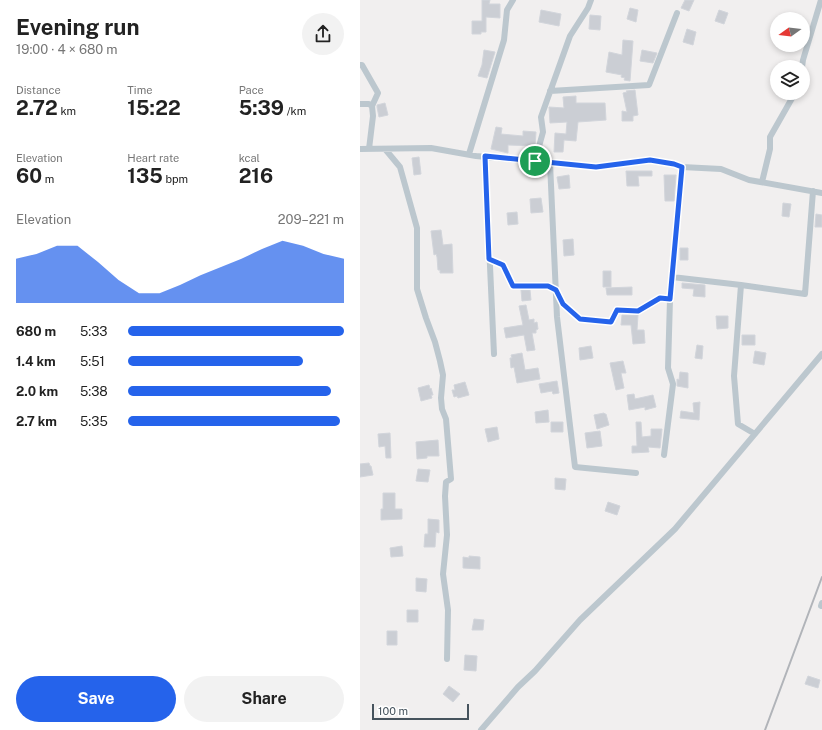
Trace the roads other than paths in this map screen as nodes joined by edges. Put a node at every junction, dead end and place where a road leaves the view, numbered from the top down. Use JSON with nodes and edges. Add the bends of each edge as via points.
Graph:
{"nodes":[{"id":1,"x":513,"y":0,"type":"edge"},
{"id":2,"x":591,"y":0,"type":"edge"},
{"id":3,"x":821,"y":0,"type":"edge"},
{"id":4,"x":676,"y":13,"type":"dead end"},
{"id":5,"x":803,"y":60,"type":"edge"},
{"id":6,"x":360,"y":65,"type":"edge"},
{"id":7,"x":550,"y":91,"type":"junction"},
{"id":8,"x":791,"y":100,"type":"edge"},
{"id":9,"x":360,"y":104,"type":"edge"},
{"id":10,"x":372,"y":106,"type":"junction"},
{"id":11,"x":360,"y":149,"type":"edge"},
{"id":12,"x":369,"y":149,"type":"junction"},
{"id":13,"x":385,"y":149,"type":"junction"},
{"id":14,"x":469,"y":154,"type":"junction"},
{"id":15,"x":485,"y":156,"type":"junction"},
{"id":16,"x":535,"y":161,"type":"junction"},
{"id":17,"x":550,"y":163,"type":"junction"},
{"id":18,"x":682,"y":167,"type":"junction"},
{"id":19,"x":762,"y":182,"type":"junction"},
{"id":20,"x":813,"y":191,"type":"junction"},
{"id":21,"x":822,"y":193,"type":"edge"},
{"id":22,"x":489,"y":259,"type":"junction"},
{"id":23,"x":672,"y":277,"type":"junction"},
{"id":24,"x":741,"y":285,"type":"junction"},
{"id":25,"x":556,"y":290,"type":"junction"},
{"id":26,"x":670,"y":299,"type":"junction"},
{"id":27,"x":494,"y":354,"type":"dead end"},
{"id":28,"x":822,"y":354,"type":"edge"},
{"id":29,"x":755,"y":434,"type":"junction"},
{"id":30,"x":664,"y":455,"type":"dead end"},
{"id":31,"x":636,"y":473,"type":"dead end"},
{"id":32,"x":447,"y":659,"type":"dead end"},
{"id":33,"x":481,"y":730,"type":"edge"}],
"edges":[{"from":1,"to":14,"type":"street","via":[[507,10],[504,40]]},
{"from":2,"to":7,"type":"street","via":[[570,36]]},
{"from":3,"to":5,"type":"street"},
{"from":4,"to":7,"type":"street","via":[[649,86]]},
{"from":6,"to":10,"type":"street","via":[[378,93]]},
{"from":7,"to":16,"type":"street","via":[[541,117],[543,132]]},
{"from":8,"to":19,"type":"street","via":[[770,137],[770,150]]},
{"from":9,"to":10,"type":"street"},
{"from":10,"to":12,"type":"street"},
{"from":11,"to":12,"type":"street"},
{"from":12,"to":13,"type":"street"},
{"from":13,"to":14,"type":"street","via":[[431,148]]},
{"from":13,"to":32,"type":"street","via":[[400,167],[417,228],[417,289],[443,375],[441,398],[446,419],[451,479],[446,482],[447,535],[443,574],[448,610]]},
{"from":14,"to":15,"type":"street"},
{"from":15,"to":16,"type":"street"},
{"from":15,"to":22,"type":"street"},
{"from":16,"to":17,"type":"street"},
{"from":17,"to":18,"type":"street","via":[[596,167],[650,160]]},
{"from":17,"to":25,"type":"street"},
{"from":18,"to":19,"type":"street","via":[[721,169],[749,180]]},
{"from":18,"to":23,"type":"street"},
{"from":19,"to":20,"type":"street"},
{"from":20,"to":21,"type":"street"},
{"from":20,"to":24,"type":"street","via":[[805,294]]},
{"from":22,"to":25,"type":"street","via":[[503,265],[513,286],[548,286]]},
{"from":22,"to":27,"type":"street"},
{"from":23,"to":24,"type":"street"},
{"from":23,"to":26,"type":"street"},
{"from":24,"to":29,"type":"street","via":[[734,376],[738,424]]},
{"from":25,"to":26,"type":"street","via":[[563,304],[580,319],[611,322],[617,310],[638,311],[660,298]]},
{"from":25,"to":31,"type":"street","via":[[575,467]]},
{"from":26,"to":30,"type":"street","via":[[668,368],[673,384]]},
{"from":28,"to":29,"type":"street"},
{"from":29,"to":33,"type":"street","via":[[675,528],[580,620]]}]}
